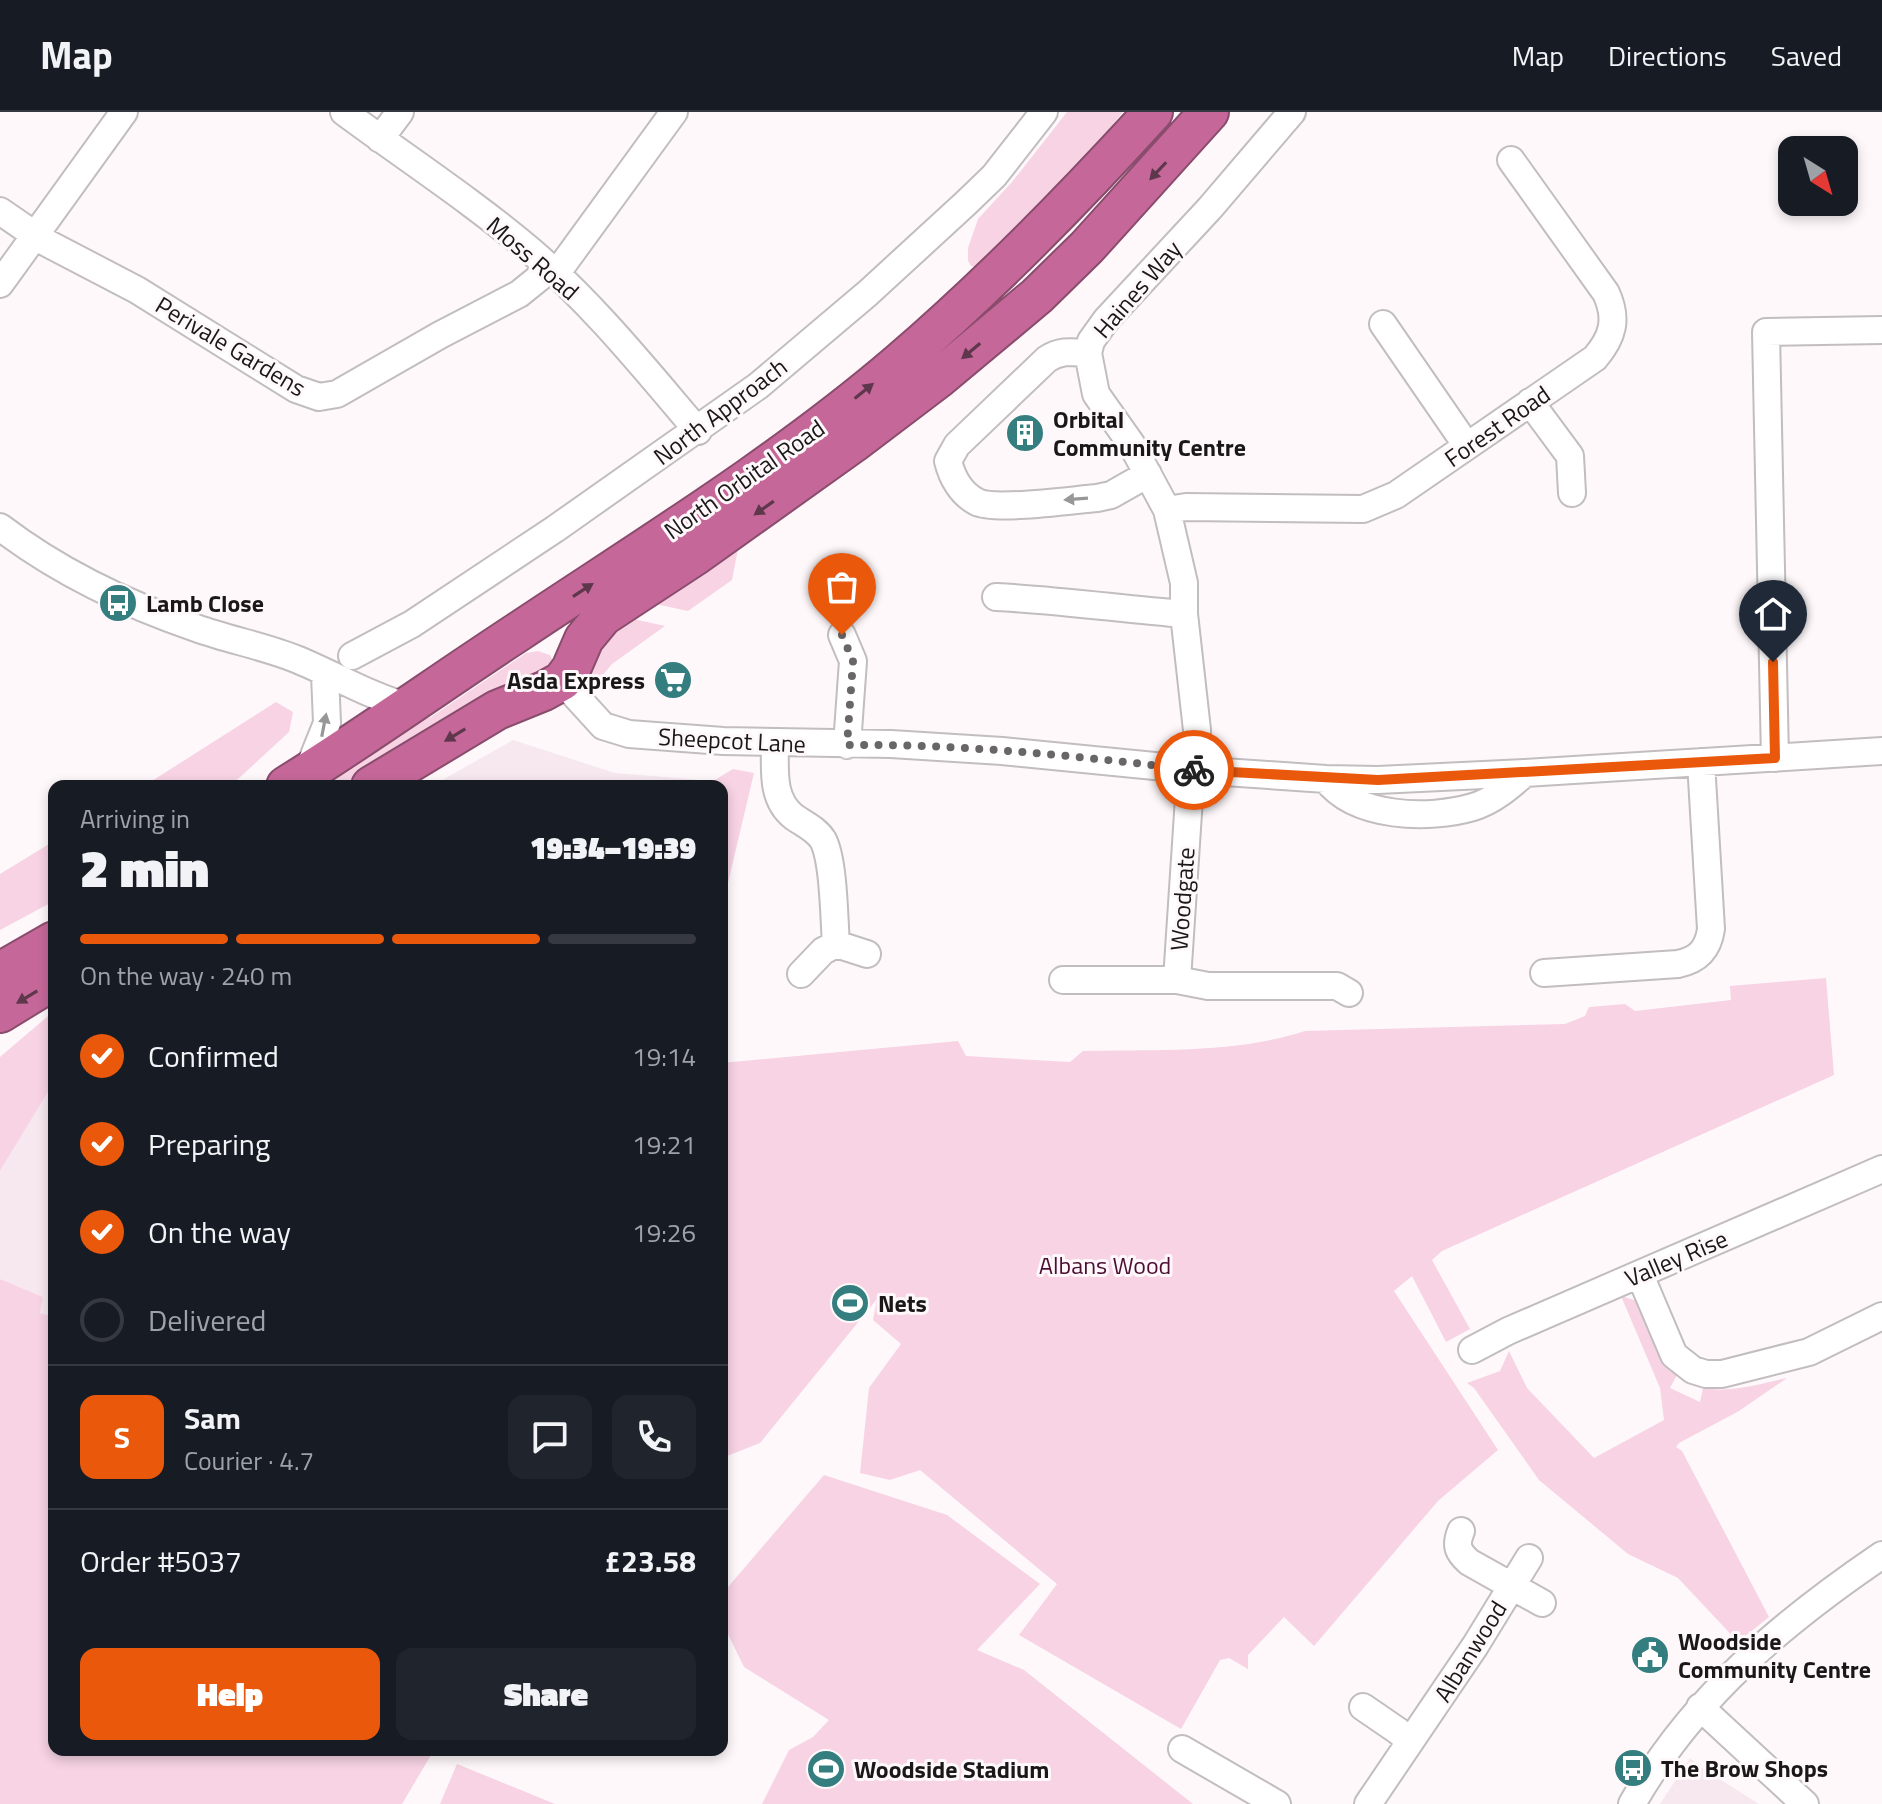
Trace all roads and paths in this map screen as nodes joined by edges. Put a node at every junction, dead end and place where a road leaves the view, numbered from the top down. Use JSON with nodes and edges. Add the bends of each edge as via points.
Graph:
{"nodes":[{"id":1,"x":124,"y":112,"type":"edge"},
{"id":2,"x":344,"y":112,"type":"edge"},
{"id":3,"x":400,"y":112,"type":"edge"},
{"id":4,"x":674,"y":112,"type":"edge"},
{"id":5,"x":1044,"y":112,"type":"edge"},
{"id":6,"x":1153,"y":112,"type":"edge"},
{"id":7,"x":1209,"y":112,"type":"edge"},
{"id":8,"x":1292,"y":112,"type":"edge"},
{"id":9,"x":380,"y":139,"type":"junction"},
{"id":10,"x":1511,"y":160,"type":"dead end"},
{"id":11,"x":0,"y":211,"type":"edge"},
{"id":12,"x":35,"y":236,"type":"junction"},
{"id":13,"x":553,"y":272,"type":"junction"},
{"id":14,"x":0,"y":284,"type":"edge"},
{"id":15,"x":1383,"y":324,"type":"dead end"},
{"id":16,"x":1882,"y":330,"type":"edge"},
{"id":17,"x":1088,"y":353,"type":"junction"},
{"id":18,"x":1530,"y":402,"type":"junction"},
{"id":19,"x":698,"y":431,"type":"junction"},
{"id":20,"x":1467,"y":446,"type":"junction"},
{"id":21,"x":1148,"y":474,"type":"junction"},
{"id":22,"x":1572,"y":493,"type":"dead end"},
{"id":23,"x":1167,"y":510,"type":"junction"},
{"id":24,"x":0,"y":527,"type":"edge"},
{"id":25,"x":996,"y":597,"type":"dead end"},
{"id":26,"x":1184,"y":614,"type":"junction"},
{"id":27,"x":517,"y":632,"type":"junction"},
{"id":28,"x":842,"y":635,"type":"dead end"},
{"id":29,"x":352,"y":656,"type":"dead end"},
{"id":30,"x":568,"y":669,"type":"junction"},
{"id":31,"x":325,"y":674,"type":"junction"},
{"id":32,"x":409,"y":707,"type":"junction"},
{"id":33,"x":775,"y":743,"type":"junction"},
{"id":34,"x":847,"y":745,"type":"junction"},
{"id":35,"x":1882,"y":751,"type":"edge"},
{"id":36,"x":1775,"y":758,"type":"junction"},
{"id":37,"x":1701,"y":762,"type":"junction"},
{"id":38,"x":1195,"y":770,"type":"junction"},
{"id":39,"x":1525,"y":773,"type":"junction"},
{"id":40,"x":296,"y":779,"type":"edge"},
{"id":41,"x":1326,"y":779,"type":"junction"},
{"id":42,"x":381,"y":780,"type":"edge"},
{"id":43,"x":48,"y":944,"type":"edge"},
{"id":44,"x":836,"y":944,"type":"junction"},
{"id":45,"x":867,"y":954,"type":"dead end"},
{"id":46,"x":0,"y":972,"type":"edge"},
{"id":47,"x":1544,"y":973,"type":"dead end"},
{"id":48,"x":801,"y":974,"type":"dead end"},
{"id":49,"x":1063,"y":980,"type":"dead end"},
{"id":50,"x":1177,"y":980,"type":"junction"},
{"id":51,"x":48,"y":984,"type":"edge"},
{"id":52,"x":1349,"y":993,"type":"dead end"},
{"id":53,"x":0,"y":1013,"type":"edge"},
{"id":54,"x":1882,"y":1169,"type":"edge"},
{"id":55,"x":1640,"y":1275,"type":"junction"},
{"id":56,"x":1882,"y":1316,"type":"edge"},
{"id":57,"x":1472,"y":1350,"type":"dead end"},
{"id":58,"x":1461,"y":1531,"type":"dead end"},
{"id":59,"x":1882,"y":1555,"type":"edge"},
{"id":60,"x":1529,"y":1558,"type":"dead end"},
{"id":61,"x":1511,"y":1586,"type":"junction"},
{"id":62,"x":1542,"y":1603,"type":"dead end"},
{"id":63,"x":1363,"y":1707,"type":"dead end"},
{"id":64,"x":1700,"y":1707,"type":"junction"},
{"id":65,"x":1409,"y":1741,"type":"junction"},
{"id":66,"x":1193,"y":1763,"type":"dead end"},
{"id":67,"x":1277,"y":1804,"type":"edge"},
{"id":68,"x":1368,"y":1804,"type":"edge"},
{"id":69,"x":1632,"y":1804,"type":"edge"},
{"id":70,"x":1805,"y":1804,"type":"edge"}],
"edges":[{"from":1,"to":12,"type":"street"},
{"from":2,"to":9,"type":"street","name":"Moss Road"},
{"from":3,"to":9,"type":"street"},
{"from":4,"to":13,"type":"street"},
{"from":5,"to":19,"type":"street","name":"North Approach","via":[[994,176],[956,213],[868,293]]},
{"from":27,"to":6,"type":"highway","name":"North Orbital Road","one_way":true,"via":[[735,486],[897,364],[1070,204]]},
{"from":7,"to":30,"type":"highway","name":"North Orbital Road","one_way":true,"via":[[1037,296],[853,443],[603,616]]},
{"from":8,"to":17,"type":"street","name":"Haines Way","via":[[1106,320]]},
{"from":9,"to":13,"type":"street","name":"Moss Road"},
{"from":10,"to":18,"type":"street","name":"Forest Road","via":[[1606,293],[1614,316],[1609,338],[1595,358]]},
{"from":11,"to":12,"type":"street"},
{"from":12,"to":13,"type":"street","name":"Perivale Gardens","via":[[137,290],[296,389],[319,397],[337,394]]},
{"from":12,"to":14,"type":"street"},
{"from":13,"to":19,"type":"street","name":"Moss Road"},
{"from":15,"to":20,"type":"street"},
{"from":16,"to":36,"type":"street","via":[[1756,332]]},
{"from":17,"to":21,"type":"street","name":"Haines Way","via":[[1096,394]]},
{"from":21,"to":17,"type":"street","one_way":true,"via":[[1097,498],[997,505],[970,498],[951,473],[948,461],[957,445],[1047,359],[1066,351]]},
{"from":18,"to":20,"type":"street","name":"Forest Road"},
{"from":18,"to":22,"type":"street","via":[[1570,456]]},
{"from":19,"to":29,"type":"street","name":"North Approach","via":[[412,624]]},
{"from":20,"to":23,"type":"street","name":"Forest Road","via":[[1396,495],[1363,509]]},
{"from":21,"to":23,"type":"street","name":"Haines Way"},
{"from":23,"to":26,"type":"street","name":"Haines Way","via":[[1184,583]]},
{"from":24,"to":31,"type":"street","via":[[116,597],[296,659]]},
{"from":25,"to":26,"type":"street"},
{"from":26,"to":38,"type":"street","name":"Haines Way","via":[[1197,730]]},
{"from":27,"to":30,"type":"highway","via":[[559,641]]},
{"from":27,"to":32,"type":"highway","name":"North Orbital Road"},
{"from":28,"to":34,"type":"street","via":[[853,661]]},
{"from":30,"to":33,"type":"street","name":"Sheepcot Lane","via":[[603,726],[629,734]]},
{"from":30,"to":42,"type":"highway","one_way":true,"via":[[544,691],[497,710]]},
{"from":31,"to":32,"type":"street"},
{"from":40,"to":31,"type":"street","one_way":true,"via":[[327,723]]},
{"from":32,"to":40,"type":"highway","name":"North Orbital Road"},
{"from":33,"to":34,"type":"street","name":"Sheepcot Lane"},
{"from":33,"to":44,"type":"street","via":[[779,799],[818,834],[826,849]]},
{"from":34,"to":38,"type":"street","name":"Sheepcot Lane","via":[[1002,751]]},
{"from":35,"to":36,"type":"street","name":"Sheepcot Lane"},
{"from":36,"to":37,"type":"street","name":"Sheepcot Lane"},
{"from":37,"to":39,"type":"street","name":"Sheepcot Lane"},
{"from":37,"to":47,"type":"street","via":[[1711,929],[1705,950],[1678,964]]},
{"from":38,"to":41,"type":"street","name":"Sheepcot Lane"},
{"from":38,"to":50,"type":"street","name":"Woodgate"},
{"from":39,"to":41,"type":"street","name":"Sheepcot Lane"},
{"from":39,"to":41,"type":"street","via":[[1473,807],[1424,813],[1355,803],[1335,792]]},
{"from":43,"to":46,"type":"highway"},
{"from":44,"to":45,"type":"street"},
{"from":44,"to":48,"type":"street"},
{"from":49,"to":50,"type":"street","name":"Woodgate"},
{"from":50,"to":52,"type":"street","name":"Woodgate","via":[[1208,986],[1337,986]]},
{"from":51,"to":53,"type":"highway","one_way":true},
{"from":54,"to":55,"type":"street","name":"Valley Rise"},
{"from":55,"to":56,"type":"street","via":[[1674,1355],[1706,1374],[1809,1352]]},
{"from":55,"to":57,"type":"street","name":"Valley Rise"},
{"from":58,"to":61,"type":"street","via":[[1459,1553]]},
{"from":59,"to":64,"type":"street","via":[[1821,1596],[1747,1657]]},
{"from":60,"to":61,"type":"street","name":"Albanwood"},
{"from":61,"to":62,"type":"street"},
{"from":61,"to":65,"type":"street","name":"Albanwood"},
{"from":63,"to":65,"type":"street"},
{"from":64,"to":69,"type":"street"},
{"from":64,"to":70,"type":"street"},
{"from":65,"to":68,"type":"street","name":"Albanwood"},
{"from":66,"to":67,"type":"street"}]}
